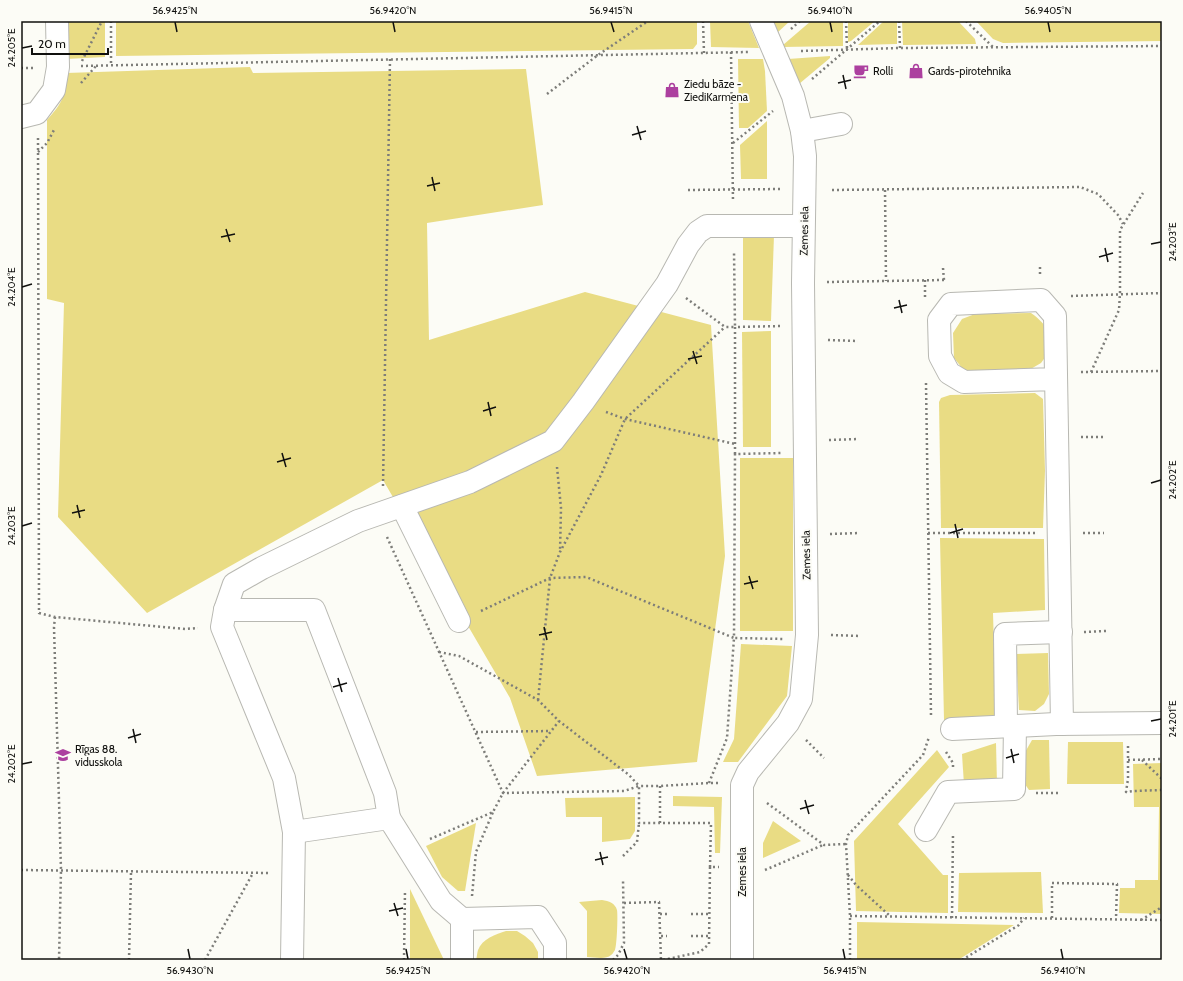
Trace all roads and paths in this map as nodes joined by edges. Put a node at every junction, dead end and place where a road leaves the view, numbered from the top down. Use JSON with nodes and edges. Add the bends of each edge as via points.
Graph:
{"nodes":[{"id":1,"x":57,"y":21,"type":"edge"},
{"id":2,"x":102,"y":21,"type":"edge"},
{"id":3,"x":111,"y":21,"type":"edge"},
{"id":4,"x":648,"y":21,"type":"edge"},
{"id":5,"x":703,"y":21,"type":"edge"},
{"id":6,"x":761,"y":21,"type":"edge"},
{"id":7,"x":846,"y":21,"type":"edge"},
{"id":8,"x":899,"y":21,"type":"edge"},
{"id":9,"x":966,"y":21,"type":"edge"},
{"id":10,"x":1162,"y":46,"type":"edge"},
{"id":11,"x":900,"y":48,"type":"junction"},
{"id":12,"x":995,"y":48,"type":"junction"},
{"id":13,"x":847,"y":50,"type":"junction"},
{"id":14,"x":731,"y":52,"type":"junction"},
{"id":15,"x":773,"y":52,"type":"junction"},
{"id":16,"x":704,"y":53,"type":"junction"},
{"id":17,"x":598,"y":55,"type":"junction"},
{"id":18,"x":390,"y":59,"type":"junction"},
{"id":19,"x":111,"y":65,"type":"junction"},
{"id":20,"x":58,"y":67,"type":"junction"},
{"id":21,"x":21,"y":68,"type":"edge"},
{"id":22,"x":547,"y":94,"type":"dead end"},
{"id":23,"x":29,"y":115,"type":"edge"},
{"id":24,"x":841,"y":124,"type":"dead end"},
{"id":25,"x":802,"y":131,"type":"junction"},
{"id":26,"x":732,"y":189,"type":"junction"},
{"id":27,"x":805,"y":189,"type":"junction"},
{"id":28,"x":688,"y":190,"type":"dead end"},
{"id":29,"x":832,"y":190,"type":"dead end"},
{"id":30,"x":885,"y":190,"type":"junction"},
{"id":31,"x":1144,"y":193,"type":"dead end"},
{"id":32,"x":1123,"y":224,"type":"junction"},
{"id":33,"x":734,"y":225,"type":"junction"},
{"id":34,"x":803,"y":226,"type":"junction"},
{"id":35,"x":943,"y":268,"type":"dead end"},
{"id":36,"x":925,"y":280,"type":"dead end"},
{"id":37,"x":944,"y":280,"type":"dead end"},
{"id":38,"x":886,"y":281,"type":"dead end"},
{"id":39,"x":667,"y":284,"type":"junction"},
{"id":40,"x":925,"y":304,"type":"dead end"},
{"id":41,"x":725,"y":327,"type":"junction"},
{"id":42,"x":735,"y":327,"type":"junction"},
{"id":43,"x":803,"y":333,"type":"junction"},
{"id":44,"x":858,"y":340,"type":"dead end"},
{"id":45,"x":1162,"y":371,"type":"edge"},
{"id":46,"x":1079,"y":372,"type":"dead end"},
{"id":47,"x":1091,"y":372,"type":"junction"},
{"id":48,"x":1056,"y":379,"type":"junction"},
{"id":49,"x":926,"y":383,"type":"dead end"},
{"id":50,"x":583,"y":402,"type":"junction"},
{"id":51,"x":625,"y":419,"type":"junction"},
{"id":52,"x":859,"y":439,"type":"dead end"},
{"id":53,"x":553,"y":441,"type":"junction"},
{"id":54,"x":735,"y":444,"type":"junction"},
{"id":55,"x":805,"y":446,"type":"junction"},
{"id":56,"x":735,"y":454,"type":"junction"},
{"id":57,"x":392,"y":509,"type":"junction"},
{"id":58,"x":859,"y":533,"type":"dead end"},
{"id":59,"x":928,"y":533,"type":"junction"},
{"id":60,"x":1059,"y":533,"type":"junction"},
{"id":61,"x":1104,"y":533,"type":"dead end"},
{"id":62,"x":806,"y":534,"type":"junction"},
{"id":63,"x":560,"y":552,"type":"junction"},
{"id":64,"x":550,"y":578,"type":"junction"},
{"id":65,"x":55,"y":617,"type":"junction"},
{"id":66,"x":224,"y":618,"type":"junction"},
{"id":67,"x":459,"y":621,"type":"joint"},
{"id":68,"x":1061,"y":632,"type":"junction"},
{"id":69,"x":860,"y":636,"type":"dead end"},
{"id":70,"x":806,"y":637,"type":"junction"},
{"id":71,"x":734,"y":638,"type":"junction"},
{"id":72,"x":439,"y":652,"type":"junction"},
{"id":73,"x":538,"y":700,"type":"junction"},
{"id":74,"x":559,"y":721,"type":"junction"},
{"id":75,"x":1062,"y":724,"type":"junction"},
{"id":76,"x":1127,"y":724,"type":"junction"},
{"id":77,"x":1162,"y":724,"type":"edge"},
{"id":78,"x":1010,"y":726,"type":"junction"},
{"id":79,"x":942,"y":729,"type":"junction"},
{"id":80,"x":551,"y":731,"type":"junction"},
{"id":81,"x":476,"y":732,"type":"junction"},
{"id":82,"x":1162,"y":759,"type":"edge"},
{"id":83,"x":1128,"y":760,"type":"junction"},
{"id":84,"x":1142,"y":760,"type":"junction"},
{"id":85,"x":1162,"y":779,"type":"edge"},
{"id":86,"x":709,"y":783,"type":"junction"},
{"id":87,"x":742,"y":785,"type":"junction"},
{"id":88,"x":639,"y":786,"type":"junction"},
{"id":89,"x":660,"y":786,"type":"junction"},
{"id":90,"x":1162,"y":790,"type":"edge"},
{"id":91,"x":503,"y":793,"type":"junction"},
{"id":92,"x":493,"y":812,"type":"junction"},
{"id":93,"x":389,"y":818,"type":"junction"},
{"id":94,"x":639,"y":823,"type":"junction"},
{"id":95,"x":660,"y":823,"type":"junction"},
{"id":96,"x":926,"y":830,"type":"dead end"},
{"id":97,"x":294,"y":832,"type":"junction"},
{"id":98,"x":846,"y":844,"type":"junction"},
{"id":99,"x":824,"y":845,"type":"junction"},
{"id":100,"x":408,"y":848,"type":"junction"},
{"id":101,"x":623,"y":856,"type":"dead end"},
{"id":102,"x":710,"y":867,"type":"junction"},
{"id":103,"x":716,"y":867,"type":"dead end"},
{"id":104,"x":21,"y":870,"type":"edge"},
{"id":105,"x":61,"y":870,"type":"junction"},
{"id":106,"x":131,"y":872,"type":"junction"},
{"id":107,"x":254,"y":873,"type":"junction"},
{"id":108,"x":294,"y":873,"type":"junction"},
{"id":109,"x":848,"y":874,"type":"junction"},
{"id":110,"x":623,"y":879,"type":"dead end"},
{"id":111,"x":742,"y":880,"type":"junction"},
{"id":112,"x":404,"y":883,"type":"dead end"},
{"id":113,"x":624,"y":903,"type":"junction"},
{"id":114,"x":1162,"y":907,"type":"edge"},
{"id":115,"x":660,"y":914,"type":"junction"},
{"id":116,"x":667,"y":914,"type":"dead end"},
{"id":117,"x":691,"y":914,"type":"dead end"},
{"id":118,"x":709,"y":914,"type":"junction"},
{"id":119,"x":850,"y":916,"type":"junction"},
{"id":120,"x":891,"y":917,"type":"junction"},
{"id":121,"x":1024,"y":918,"type":"junction"},
{"id":122,"x":1052,"y":918,"type":"junction"},
{"id":123,"x":462,"y":919,"type":"junction"},
{"id":124,"x":1116,"y":920,"type":"junction"},
{"id":125,"x":1141,"y":920,"type":"junction"},
{"id":126,"x":1162,"y":920,"type":"edge"},
{"id":127,"x":661,"y":936,"type":"junction"},
{"id":128,"x":667,"y":936,"type":"dead end"},
{"id":129,"x":691,"y":936,"type":"dead end"},
{"id":130,"x":709,"y":936,"type":"junction"},
{"id":131,"x":59,"y":960,"type":"edge"},
{"id":132,"x":129,"y":960,"type":"edge"},
{"id":133,"x":205,"y":960,"type":"edge"},
{"id":134,"x":292,"y":960,"type":"edge"},
{"id":135,"x":404,"y":960,"type":"edge"},
{"id":136,"x":462,"y":960,"type":"edge"},
{"id":137,"x":555,"y":960,"type":"edge"},
{"id":138,"x":613,"y":960,"type":"edge"},
{"id":139,"x":662,"y":960,"type":"edge"},
{"id":140,"x":742,"y":960,"type":"edge"},
{"id":141,"x":850,"y":960,"type":"edge"},
{"id":142,"x":962,"y":960,"type":"edge"}],
"edges":[{"from":1,"to":20,"type":"street"},
{"from":2,"to":19,"type":"path","via":[[79,66]]},
{"from":3,"to":19,"type":"path"},
{"from":4,"to":17,"type":"path"},
{"from":5,"to":16,"type":"path"},
{"from":6,"to":15,"type":"street","name":"Zemes iela"},
{"from":7,"to":13,"type":"path"},
{"from":8,"to":11,"type":"path"},
{"from":9,"to":12,"type":"path"},
{"from":10,"to":12,"type":"path"},
{"from":11,"to":12,"type":"path"},
{"from":11,"to":13,"type":"path"},
{"from":13,"to":15,"type":"path"},
{"from":14,"to":15,"type":"path"},
{"from":14,"to":16,"type":"path"},
{"from":14,"to":26,"type":"path"},
{"from":15,"to":25,"type":"street","name":"Zemes iela","via":[[793,96]]},
{"from":16,"to":17,"type":"path"},
{"from":17,"to":18,"type":"path"},
{"from":17,"to":22,"type":"path"},
{"from":18,"to":19,"type":"path"},
{"from":18,"to":57,"type":"path"},
{"from":20,"to":21,"type":"path"},
{"from":20,"to":23,"type":"street","via":[[54,90]]},
{"from":23,"to":65,"type":"path","via":[[39,613]]},
{"from":24,"to":25,"type":"street"},
{"from":25,"to":27,"type":"street","name":"Zemes iela"},
{"from":26,"to":27,"type":"path"},
{"from":26,"to":28,"type":"path"},
{"from":26,"to":33,"type":"path"},
{"from":27,"to":34,"type":"street","name":"Zemes iela"},
{"from":29,"to":30,"type":"path"},
{"from":30,"to":32,"type":"path","via":[[1080,187],[1098,194]]},
{"from":30,"to":38,"type":"path"},
{"from":31,"to":32,"type":"path"},
{"from":32,"to":47,"type":"path","via":[[1120,230],[1119,310]]},
{"from":33,"to":34,"type":"street"},
{"from":33,"to":39,"type":"street","via":[[707,226],[698,232]]},
{"from":33,"to":42,"type":"path"},
{"from":34,"to":43,"type":"street","name":"Zemes iela"},
{"from":35,"to":37,"type":"path"},
{"from":36,"to":40,"type":"path"},
{"from":39,"to":41,"type":"path"},
{"from":39,"to":50,"type":"street"},
{"from":41,"to":42,"type":"path"},
{"from":41,"to":51,"type":"path"},
{"from":42,"to":43,"type":"path"},
{"from":42,"to":54,"type":"path"},
{"from":43,"to":44,"type":"path"},
{"from":43,"to":55,"type":"street","name":"Zemes iela"},
{"from":45,"to":47,"type":"path"},
{"from":46,"to":47,"type":"path"},
{"from":48,"to":48,"type":"street","via":[[1055,316],[1041,300],[952,304],[939,320],[940,356],[949,373],[964,382]]},
{"from":48,"to":60,"type":"street"},
{"from":49,"to":59,"type":"path"},
{"from":50,"to":51,"type":"path"},
{"from":50,"to":53,"type":"street"},
{"from":51,"to":54,"type":"path"},
{"from":51,"to":63,"type":"path","via":[[601,475]]},
{"from":52,"to":55,"type":"path"},
{"from":53,"to":57,"type":"street","via":[[470,482]]},
{"from":53,"to":63,"type":"path","via":[[561,508]]},
{"from":54,"to":56,"type":"path"},
{"from":55,"to":56,"type":"path"},
{"from":55,"to":62,"type":"street","name":"Zemes iela"},
{"from":56,"to":71,"type":"path"},
{"from":57,"to":66,"type":"street","via":[[358,521],[234,584]]},
{"from":57,"to":67,"type":"street"},
{"from":57,"to":72,"type":"path","via":[[386,535]]},
{"from":58,"to":62,"type":"path"},
{"from":59,"to":60,"type":"path"},
{"from":59,"to":79,"type":"path"},
{"from":60,"to":61,"type":"path"},
{"from":60,"to":68,"type":"street"},
{"from":62,"to":70,"type":"street","name":"Zemes iela"},
{"from":63,"to":64,"type":"path"},
{"from":64,"to":67,"type":"path"},
{"from":64,"to":71,"type":"path","via":[[586,577]]},
{"from":64,"to":73,"type":"path"},
{"from":65,"to":66,"type":"path","via":[[185,629]]},
{"from":65,"to":105,"type":"path"},
{"from":66,"to":93,"type":"street","via":[[314,610],[384,793]]},
{"from":66,"to":97,"type":"street","via":[[284,778]]},
{"from":68,"to":75,"type":"street"},
{"from":68,"to":78,"type":"street","via":[[1005,634]]},
{"from":69,"to":70,"type":"path"},
{"from":70,"to":71,"type":"path"},
{"from":70,"to":87,"type":"street","name":"Zemes iela","via":[[801,699],[788,723],[748,772]]},
{"from":71,"to":86,"type":"path","via":[[727,738]]},
{"from":72,"to":73,"type":"path","via":[[458,656]]},
{"from":72,"to":81,"type":"path"},
{"from":73,"to":74,"type":"path"},
{"from":74,"to":80,"type":"path"},
{"from":74,"to":88,"type":"path","via":[[629,775]]},
{"from":75,"to":76,"type":"street"},
{"from":75,"to":78,"type":"street"},
{"from":76,"to":77,"type":"street"},
{"from":76,"to":83,"type":"path"},
{"from":78,"to":79,"type":"street"},
{"from":78,"to":96,"type":"street","via":[[1014,789],[948,792]]},
{"from":79,"to":98,"type":"path","via":[[923,755],[848,835]]},
{"from":80,"to":81,"type":"path"},
{"from":80,"to":91,"type":"path"},
{"from":81,"to":91,"type":"path"},
{"from":82,"to":84,"type":"path"},
{"from":83,"to":84,"type":"path"},
{"from":83,"to":90,"type":"path","via":[[1126,792]]},
{"from":84,"to":85,"type":"path"},
{"from":86,"to":87,"type":"path"},
{"from":86,"to":89,"type":"path"},
{"from":87,"to":99,"type":"path"},
{"from":87,"to":111,"type":"street","name":"Zemes iela"},
{"from":88,"to":89,"type":"path"},
{"from":88,"to":91,"type":"path","via":[[624,791]]},
{"from":88,"to":94,"type":"path"},
{"from":89,"to":95,"type":"path"},
{"from":91,"to":92,"type":"path"},
{"from":92,"to":100,"type":"path"},
{"from":92,"to":123,"type":"path","via":[[476,852],[472,896]]},
{"from":93,"to":97,"type":"street"},
{"from":93,"to":100,"type":"street"},
{"from":94,"to":95,"type":"path"},
{"from":94,"to":101,"type":"path","via":[[637,842]]},
{"from":95,"to":102,"type":"path","via":[[711,824]]},
{"from":97,"to":108,"type":"street"},
{"from":98,"to":99,"type":"path"},
{"from":98,"to":109,"type":"path"},
{"from":99,"to":111,"type":"path"},
{"from":100,"to":123,"type":"street","via":[[441,901]]},
{"from":102,"to":103,"type":"path"},
{"from":102,"to":118,"type":"path"},
{"from":104,"to":105,"type":"path"},
{"from":105,"to":106,"type":"path"},
{"from":105,"to":131,"type":"path"},
{"from":106,"to":107,"type":"path"},
{"from":106,"to":132,"type":"path"},
{"from":107,"to":108,"type":"path"},
{"from":107,"to":133,"type":"path"},
{"from":108,"to":134,"type":"street"},
{"from":109,"to":119,"type":"path"},
{"from":109,"to":120,"type":"path","via":[[856,885]]},
{"from":110,"to":113,"type":"path"},
{"from":111,"to":140,"type":"street","name":"Zemes iela"},
{"from":112,"to":135,"type":"path"},
{"from":113,"to":115,"type":"path","via":[[659,902]]},
{"from":113,"to":138,"type":"path","via":[[624,943]]},
{"from":114,"to":125,"type":"path"},
{"from":115,"to":116,"type":"path"},
{"from":115,"to":127,"type":"path"},
{"from":117,"to":118,"type":"path"},
{"from":118,"to":130,"type":"path"},
{"from":119,"to":120,"type":"path"},
{"from":119,"to":141,"type":"path"},
{"from":120,"to":121,"type":"path"},
{"from":121,"to":122,"type":"path"},
{"from":121,"to":142,"type":"path","via":[[1019,925]]},
{"from":122,"to":124,"type":"path"},
{"from":122,"to":124,"type":"path","via":[[1052,883],[1117,884]]},
{"from":123,"to":136,"type":"street"},
{"from":123,"to":137,"type":"street","via":[[538,917],[555,943]]},
{"from":124,"to":125,"type":"path"},
{"from":125,"to":126,"type":"path"},
{"from":127,"to":128,"type":"path"},
{"from":127,"to":139,"type":"path"},
{"from":129,"to":130,"type":"path"},
{"from":130,"to":139,"type":"path","via":[[709,944],[700,952]]}]}
